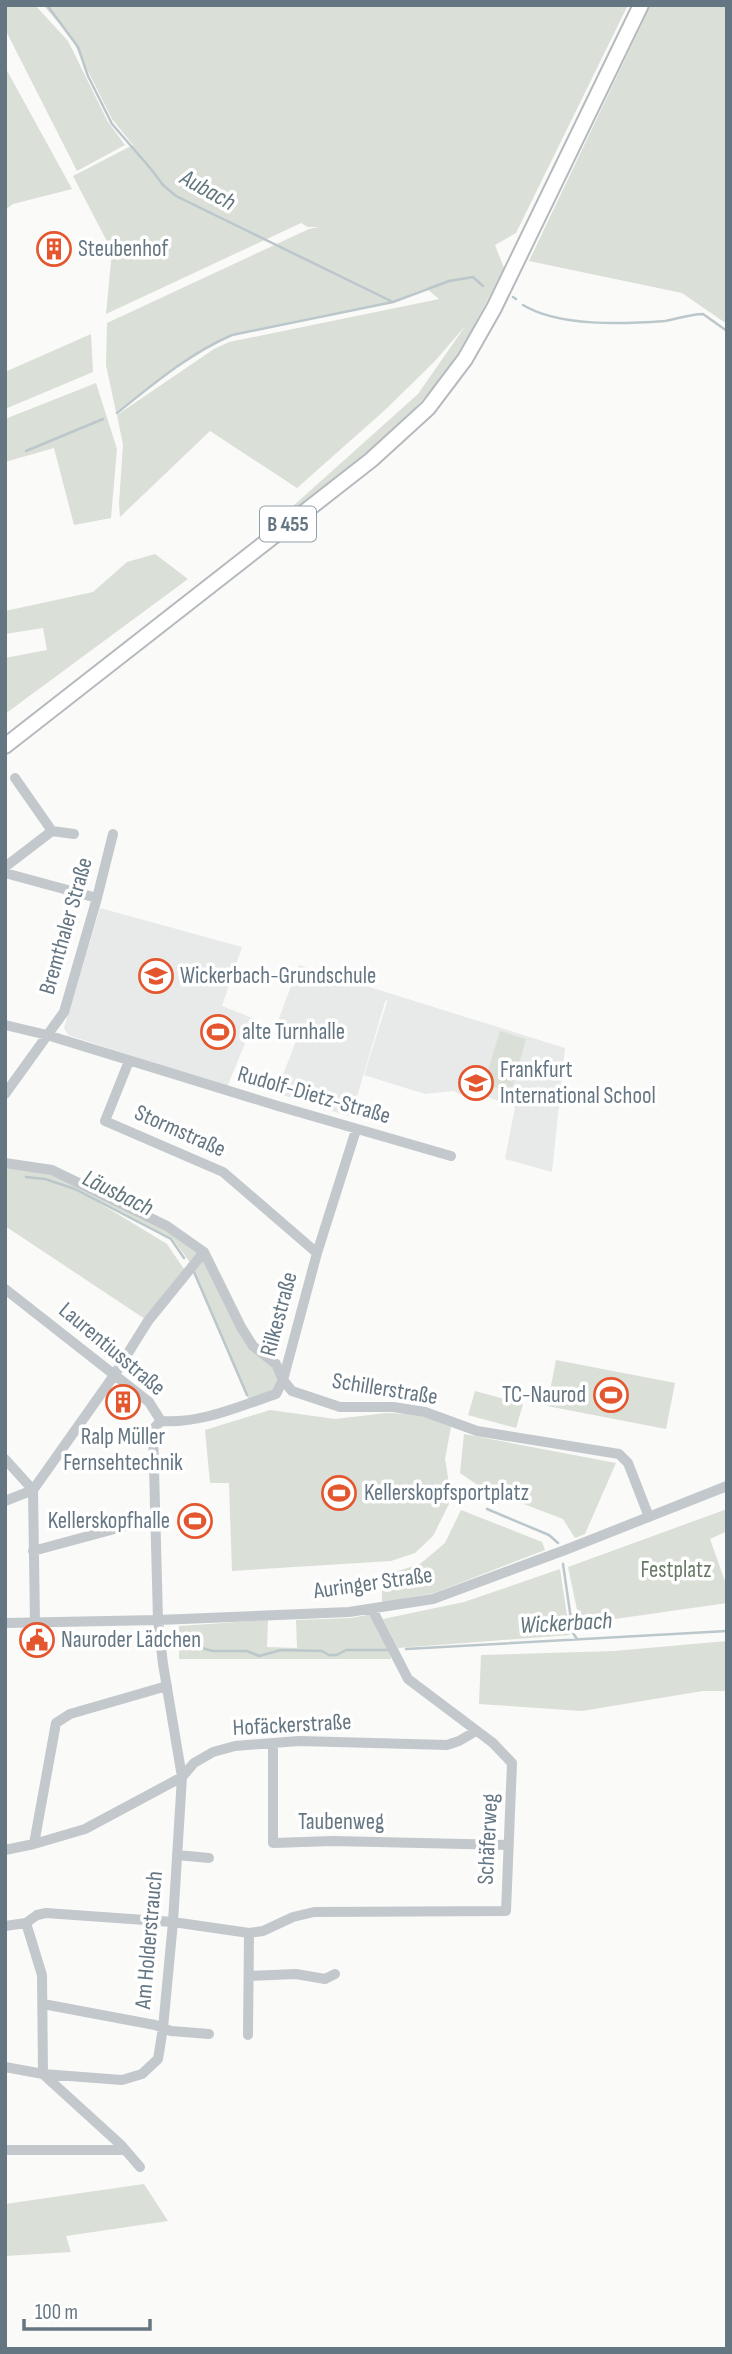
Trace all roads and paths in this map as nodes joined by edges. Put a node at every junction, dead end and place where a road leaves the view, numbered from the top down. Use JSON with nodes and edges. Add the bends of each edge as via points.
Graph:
{"nodes":[{"id":1,"x":641,"y":5,"type":"edge"},
{"id":2,"x":5,"y":746,"type":"edge"},
{"id":3,"x":15,"y":778,"type":"dead end"},
{"id":4,"x":52,"y":831,"type":"junction"},
{"id":5,"x":74,"y":834,"type":"dead end"},
{"id":6,"x":113,"y":834,"type":"dead end"},
{"id":7,"x":5,"y":867,"type":"edge"},
{"id":8,"x":5,"y":873,"type":"edge"},
{"id":9,"x":97,"y":898,"type":"junction"},
{"id":10,"x":5,"y":1026,"type":"edge"},
{"id":11,"x":47,"y":1035,"type":"junction"},
{"id":12,"x":129,"y":1061,"type":"junction"},
{"id":13,"x":5,"y":1094,"type":"edge"},
{"id":14,"x":356,"y":1130,"type":"junction"},
{"id":15,"x":451,"y":1156,"type":"dead end"},
{"id":16,"x":5,"y":1163,"type":"edge"},
{"id":17,"x":204,"y":1252,"type":"junction"},
{"id":18,"x":317,"y":1253,"type":"junction"},
{"id":19,"x":5,"y":1289,"type":"edge"},
{"id":20,"x":114,"y":1374,"type":"junction"},
{"id":21,"x":283,"y":1380,"type":"junction"},
{"id":22,"x":161,"y":1421,"type":"junction"},
{"id":23,"x":5,"y":1459,"type":"edge"},
{"id":24,"x":727,"y":1486,"type":"edge"},
{"id":25,"x":33,"y":1490,"type":"junction"},
{"id":26,"x":5,"y":1501,"type":"edge"},
{"id":27,"x":649,"y":1517,"type":"junction"},
{"id":28,"x":155,"y":1518,"type":"junction"},
{"id":29,"x":33,"y":1551,"type":"junction"},
{"id":30,"x":373,"y":1609,"type":"junction"},
{"id":31,"x":158,"y":1620,"type":"junction"},
{"id":32,"x":35,"y":1622,"type":"junction"},
{"id":33,"x":5,"y":1623,"type":"edge"},
{"id":34,"x":167,"y":1686,"type":"junction"},
{"id":35,"x":476,"y":1731,"type":"junction"},
{"id":36,"x":273,"y":1743,"type":"junction"},
{"id":37,"x":182,"y":1777,"type":"junction"},
{"id":38,"x":34,"y":1844,"type":"junction"},
{"id":39,"x":509,"y":1845,"type":"junction"},
{"id":40,"x":5,"y":1850,"type":"edge"},
{"id":41,"x":177,"y":1855,"type":"junction"},
{"id":42,"x":209,"y":1858,"type":"dead end"},
{"id":43,"x":173,"y":1922,"type":"junction"},
{"id":44,"x":26,"y":1923,"type":"junction"},
{"id":45,"x":5,"y":1926,"type":"edge"},
{"id":46,"x":248,"y":1934,"type":"junction"},
{"id":47,"x":335,"y":1975,"type":"dead end"},
{"id":48,"x":249,"y":1976,"type":"junction"},
{"id":49,"x":43,"y":2004,"type":"junction"},
{"id":50,"x":163,"y":2028,"type":"junction"},
{"id":51,"x":209,"y":2034,"type":"dead end"},
{"id":52,"x":248,"y":2035,"type":"dead end"},
{"id":53,"x":5,"y":2067,"type":"edge"},
{"id":54,"x":43,"y":2074,"type":"junction"},
{"id":55,"x":5,"y":2150,"type":"edge"},
{"id":56,"x":125,"y":2150,"type":"junction"},
{"id":57,"x":140,"y":2167,"type":"dead end"}],
"edges":[{"from":1,"to":2,"type":"main road","number":"B 455","via":[[494,308],[466,359],[428,408],[371,460]]},
{"from":3,"to":4,"type":"street"},
{"from":4,"to":5,"type":"street"},
{"from":4,"to":7,"type":"street"},
{"from":6,"to":9,"type":"street","name":"Bremthaler Straße"},
{"from":8,"to":9,"type":"street"},
{"from":9,"to":11,"type":"street","name":"Bremthaler Straße","via":[[64,1012]]},
{"from":10,"to":11,"type":"street","name":"Rudolf-Dietz-Straße"},
{"from":11,"to":12,"type":"street","name":"Rudolf-Dietz-Straße"},
{"from":11,"to":13,"type":"street","name":"Bremthaler Straße"},
{"from":12,"to":14,"type":"street","name":"Rudolf-Dietz-Straße"},
{"from":12,"to":18,"type":"street","name":"Stormstraße","via":[[105,1121],[223,1172]]},
{"from":14,"to":15,"type":"street","name":"Rudolf-Dietz-Straße"},
{"from":14,"to":18,"type":"street","name":"Rilkestraße"},
{"from":16,"to":17,"type":"street","name":"Schillerstraße","via":[[52,1170],[167,1226]]},
{"from":17,"to":20,"type":"street","via":[[148,1321]]},
{"from":17,"to":21,"type":"street","name":"Schillerstraße","via":[[241,1327],[253,1346],[276,1364]]},
{"from":18,"to":21,"type":"street","name":"Rilkestraße"},
{"from":19,"to":20,"type":"street","name":"Laurentiusstraße"},
{"from":20,"to":22,"type":"street","name":"Laurentiusstraße","via":[[149,1402]]},
{"from":20,"to":25,"type":"street"},
{"from":21,"to":22,"type":"street","name":"Rilkestraße","via":[[276,1394],[224,1412]]},
{"from":21,"to":27,"type":"street","name":"Schillerstraße","via":[[292,1391],[340,1407],[414,1410],[477,1431],[619,1454],[628,1463]]},
{"from":22,"to":28,"type":"street","name":"Laurentiusstraße","via":[[153,1429]]},
{"from":23,"to":25,"type":"street"},
{"from":24,"to":27,"type":"street","name":"Auringer Straße"},
{"from":25,"to":26,"type":"street"},
{"from":25,"to":29,"type":"street"},
{"from":27,"to":30,"type":"street","name":"Auringer Straße","via":[[433,1599]]},
{"from":28,"to":29,"type":"street"},
{"from":28,"to":31,"type":"street","name":"Laurentiusstraße"},
{"from":29,"to":32,"type":"street"},
{"from":30,"to":31,"type":"street","name":"Auringer Straße"},
{"from":30,"to":35,"type":"street","name":"Schäferweg","via":[[408,1679]]},
{"from":31,"to":32,"type":"street","name":"Auringer Straße"},
{"from":31,"to":34,"type":"street","name":"Am Holderstrauch"},
{"from":32,"to":33,"type":"street","name":"Auringer Straße"},
{"from":34,"to":37,"type":"street","name":"Am Holderstrauch"},
{"from":34,"to":38,"type":"street","via":[[70,1714],[56,1723]]},
{"from":35,"to":36,"type":"street","name":"Hofäckerstraße","via":[[447,1745]]},
{"from":35,"to":39,"type":"street","name":"Schäferweg","via":[[512,1763]]},
{"from":36,"to":37,"type":"street","name":"Hofäckerstraße","via":[[213,1752]]},
{"from":36,"to":39,"type":"street","name":"Taubenweg","via":[[273,1843]]},
{"from":37,"to":38,"type":"street","name":"Hofäckerstraße","via":[[85,1829]]},
{"from":37,"to":41,"type":"street","name":"Am Holderstrauch"},
{"from":38,"to":40,"type":"street","name":"Hofäckerstraße"},
{"from":39,"to":46,"type":"street","name":"Schäferweg","via":[[506,1911],[314,1912]]},
{"from":41,"to":42,"type":"street","name":"Am Holderstrauch"},
{"from":41,"to":43,"type":"street","name":"Am Holderstrauch"},
{"from":43,"to":44,"type":"street","name":"Schäferweg","via":[[46,1913]]},
{"from":43,"to":46,"type":"street","name":"Schäferweg"},
{"from":43,"to":50,"type":"street","name":"Am Holderstrauch"},
{"from":44,"to":45,"type":"street","name":"Schäferweg"},
{"from":44,"to":49,"type":"street","via":[[43,1975]]},
{"from":46,"to":48,"type":"street"},
{"from":47,"to":48,"type":"street","via":[[325,1979],[296,1974]]},
{"from":48,"to":52,"type":"street"},
{"from":49,"to":50,"type":"street"},
{"from":49,"to":54,"type":"street"},
{"from":50,"to":51,"type":"street","name":"Am Holderstrauch"},
{"from":50,"to":54,"type":"street","name":"Am Holderstrauch","via":[[158,2059],[142,2074],[122,2080]]},
{"from":53,"to":54,"type":"street","name":"Am Holderstrauch"},
{"from":54,"to":56,"type":"street"},
{"from":55,"to":56,"type":"street"},
{"from":56,"to":57,"type":"street"}]}
